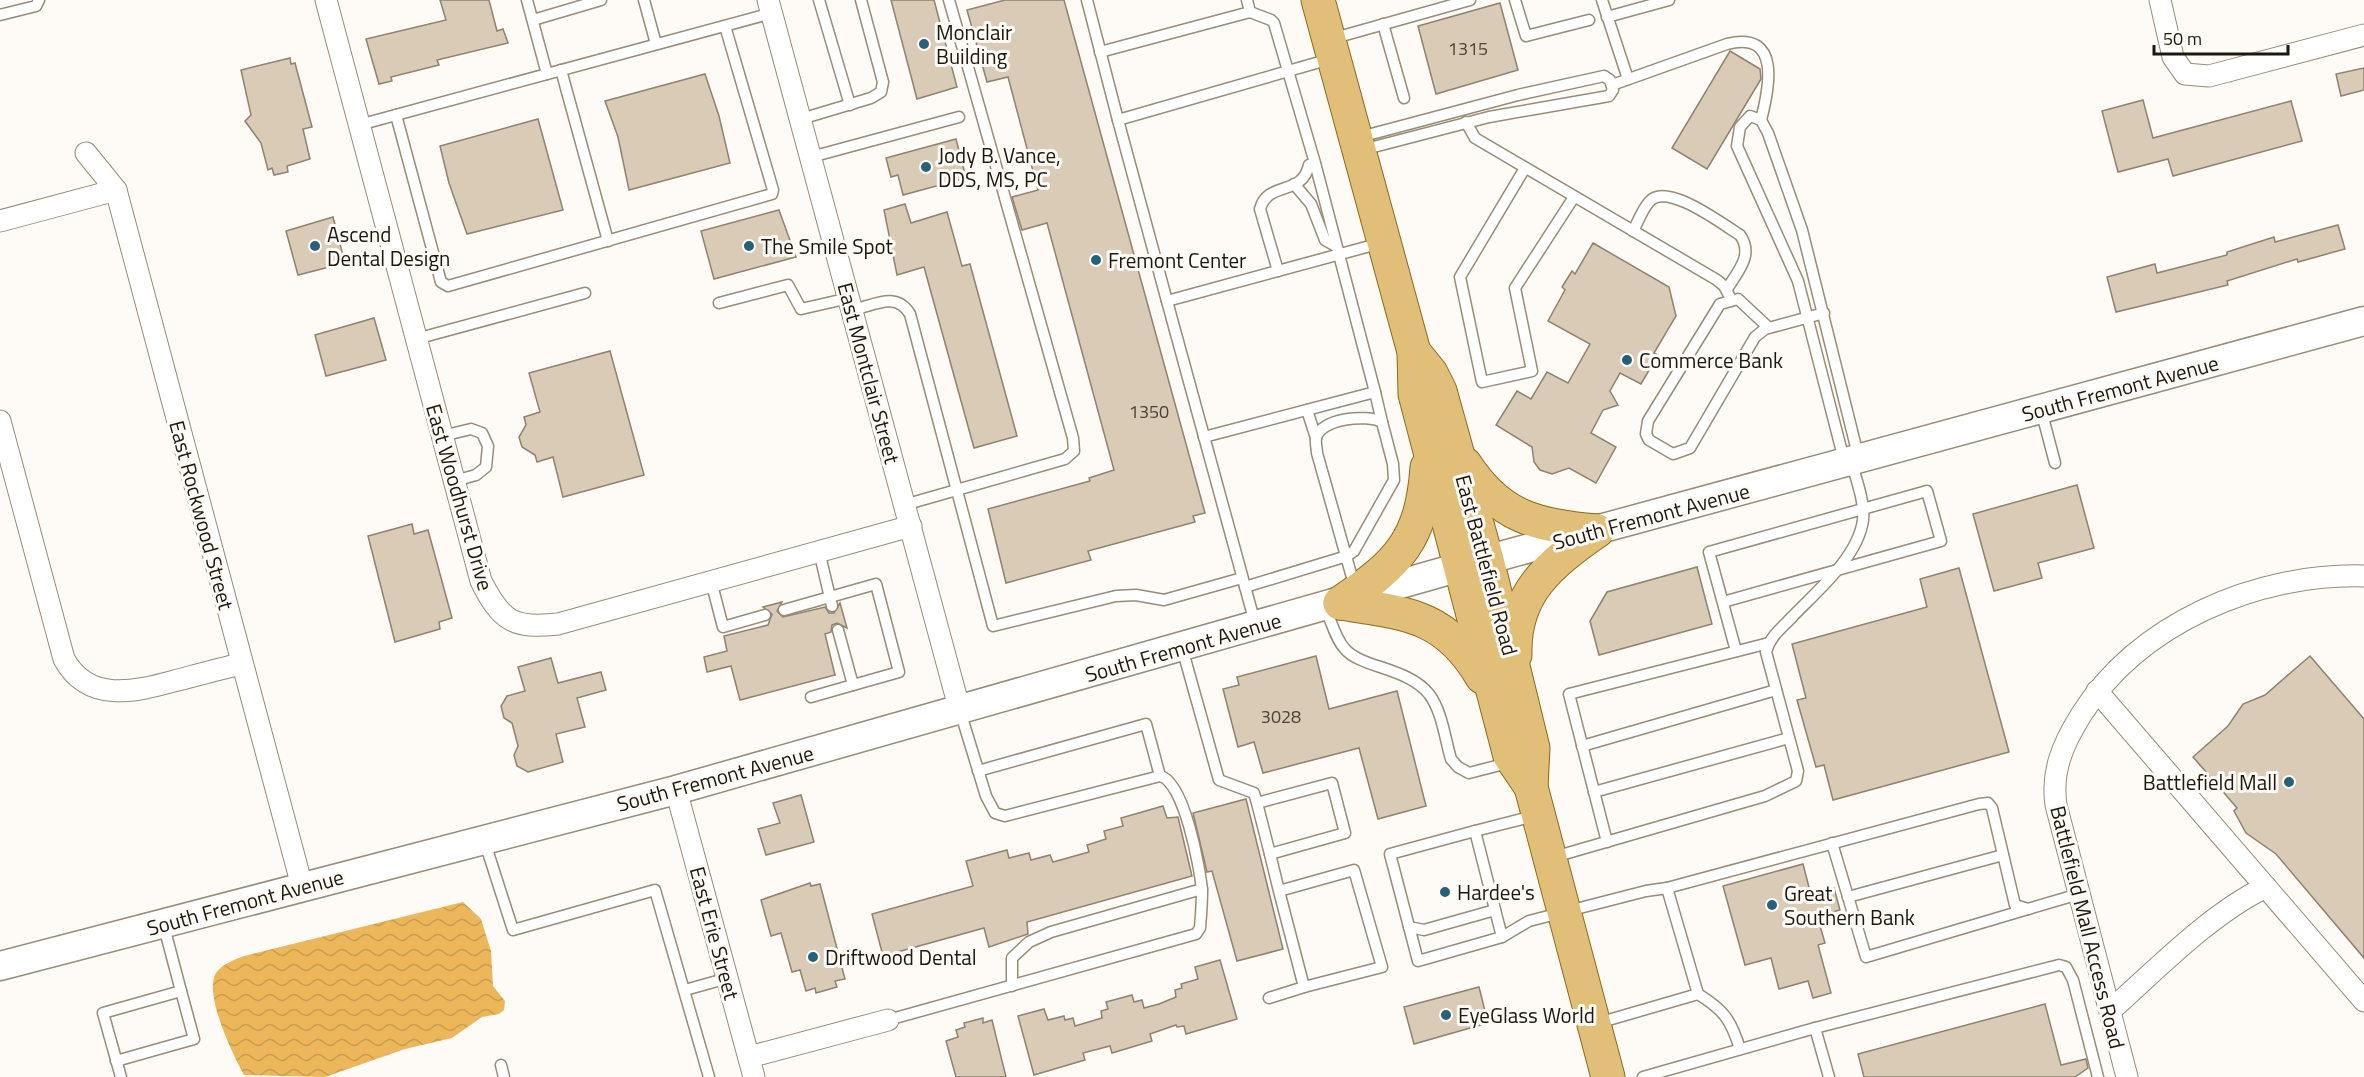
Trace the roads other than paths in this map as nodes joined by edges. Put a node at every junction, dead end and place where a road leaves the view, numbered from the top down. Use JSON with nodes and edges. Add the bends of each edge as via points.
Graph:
{"nodes":[{"id":1,"x":39,"y":0,"type":"edge"},
{"id":2,"x":326,"y":0,"type":"edge"},
{"id":3,"x":527,"y":0,"type":"edge"},
{"id":4,"x":601,"y":0,"type":"edge"},
{"id":5,"x":644,"y":0,"type":"edge"},
{"id":6,"x":819,"y":0,"type":"edge"},
{"id":7,"x":861,"y":0,"type":"edge"},
{"id":8,"x":949,"y":0,"type":"edge"},
{"id":9,"x":1087,"y":0,"type":"edge"},
{"id":10,"x":1247,"y":0,"type":"edge"},
{"id":11,"x":1318,"y":0,"type":"edge"},
{"id":12,"x":1470,"y":0,"type":"edge"},
{"id":13,"x":1515,"y":0,"type":"edge"},
{"id":14,"x":1602,"y":0,"type":"edge"},
{"id":15,"x":1669,"y":0,"type":"edge"},
{"id":16,"x":2160,"y":0,"type":"edge"},
{"id":17,"x":770,"y":7,"type":"edge"},
{"id":18,"x":1250,"y":12,"type":"junction"},
{"id":19,"x":0,"y":15,"type":"edge"},
{"id":20,"x":1607,"y":17,"type":"junction"},
{"id":21,"x":533,"y":20,"type":"junction"},
{"id":22,"x":1589,"y":20,"type":"dead end"},
{"id":23,"x":1383,"y":24,"type":"junction"},
{"id":24,"x":725,"y":26,"type":"junction"},
{"id":25,"x":2364,"y":35,"type":"edge"},
{"id":26,"x":656,"y":44,"type":"junction"},
{"id":27,"x":1331,"y":49,"type":"junction"},
{"id":28,"x":1100,"y":52,"type":"junction"},
{"id":29,"x":561,"y":70,"type":"junction"},
{"id":30,"x":1288,"y":71,"type":"junction"},
{"id":31,"x":548,"y":74,"type":"junction"},
{"id":32,"x":1628,"y":79,"type":"junction"},
{"id":33,"x":1612,"y":85,"type":"junction"},
{"id":34,"x":1404,"y":98,"type":"dead end"},
{"id":35,"x":850,"y":105,"type":"junction"},
{"id":36,"x":396,"y":115,"type":"junction"},
{"id":37,"x":959,"y":117,"type":"dead end"},
{"id":38,"x":801,"y":119,"type":"junction"},
{"id":39,"x":1118,"y":120,"type":"junction"},
{"id":40,"x":1761,"y":120,"type":"junction"},
{"id":41,"x":1466,"y":122,"type":"junction"},
{"id":42,"x":359,"y":125,"type":"junction"},
{"id":43,"x":1357,"y":144,"type":"junction"},
{"id":44,"x":86,"y":153,"type":"dead end"},
{"id":45,"x":811,"y":157,"type":"junction"},
{"id":46,"x":1309,"y":165,"type":"dead end"},
{"id":47,"x":1526,"y":168,"type":"junction"},
{"id":48,"x":1294,"y":184,"type":"junction"},
{"id":49,"x":116,"y":190,"type":"junction"},
{"id":50,"x":1574,"y":196,"type":"junction"},
{"id":51,"x":0,"y":221,"type":"edge"},
{"id":52,"x":1633,"y":231,"type":"junction"},
{"id":53,"x":608,"y":241,"type":"junction"},
{"id":54,"x":1384,"y":242,"type":"junction"},
{"id":55,"x":1337,"y":250,"type":"junction"},
{"id":56,"x":1278,"y":271,"type":"junction"},
{"id":57,"x":585,"y":293,"type":"dead end"},
{"id":58,"x":1729,"y":294,"type":"junction"},
{"id":59,"x":1167,"y":301,"type":"junction"},
{"id":60,"x":719,"y":303,"type":"dead end"},
{"id":61,"x":851,"y":304,"type":"junction"},
{"id":62,"x":1824,"y":313,"type":"junction"},
{"id":63,"x":1808,"y":317,"type":"junction"},
{"id":64,"x":2364,"y":321,"type":"edge"},
{"id":65,"x":1768,"y":328,"type":"junction"},
{"id":66,"x":416,"y":339,"type":"junction"},
{"id":67,"x":1375,"y":392,"type":"junction"},
{"id":68,"x":2041,"y":409,"type":"junction"},
{"id":69,"x":1307,"y":410,"type":"junction"},
{"id":70,"x":0,"y":421,"type":"edge"},
{"id":71,"x":1382,"y":422,"type":"junction"},
{"id":72,"x":442,"y":436,"type":"junction"},
{"id":73,"x":1204,"y":437,"type":"junction"},
{"id":74,"x":1316,"y":438,"type":"junction"},
{"id":75,"x":1443,"y":450,"type":"junction"},
{"id":76,"x":1852,"y":461,"type":"junction"},
{"id":77,"x":2055,"y":463,"type":"dead end"},
{"id":78,"x":454,"y":481,"type":"junction"},
{"id":79,"x":956,"y":490,"type":"junction"},
{"id":80,"x":904,"y":505,"type":"junction"},
{"id":81,"x":1863,"y":507,"type":"junction"},
{"id":82,"x":911,"y":526,"type":"junction"},
{"id":83,"x":1597,"y":531,"type":"junction"},
{"id":84,"x":819,"y":551,"type":"junction"},
{"id":85,"x":1347,"y":556,"type":"junction"},
{"id":86,"x":1474,"y":564,"type":"junction"},
{"id":87,"x":1835,"y":571,"type":"junction"},
{"id":88,"x":2364,"y":576,"type":"edge"},
{"id":89,"x":711,"y":581,"type":"junction"},
{"id":90,"x":1244,"y":582,"type":"junction"},
{"id":91,"x":831,"y":601,"type":"junction"},
{"id":92,"x":1340,"y":601,"type":"junction"},
{"id":93,"x":1723,"y":602,"type":"junction"},
{"id":94,"x":784,"y":610,"type":"dead end"},
{"id":95,"x":765,"y":615,"type":"dead end"},
{"id":96,"x":1256,"y":627,"type":"junction"},
{"id":97,"x":838,"y":630,"type":"dead end"},
{"id":98,"x":1769,"y":643,"type":"junction"},
{"id":99,"x":1182,"y":648,"type":"junction"},
{"id":100,"x":1736,"y":651,"type":"junction"},
{"id":101,"x":241,"y":664,"type":"junction"},
{"id":102,"x":853,"y":685,"type":"junction"},
{"id":103,"x":1505,"y":686,"type":"junction"},
{"id":104,"x":1776,"y":690,"type":"junction"},
{"id":105,"x":2097,"y":691,"type":"junction"},
{"id":106,"x":811,"y":697,"type":"dead end"},
{"id":107,"x":960,"y":711,"type":"junction"},
{"id":108,"x":1789,"y":738,"type":"junction"},
{"id":109,"x":1582,"y":746,"type":"junction"},
{"id":110,"x":978,"y":771,"type":"junction"},
{"id":111,"x":1160,"y":776,"type":"junction"},
{"id":112,"x":1527,"y":788,"type":"junction"},
{"id":113,"x":676,"y":790,"type":"junction"},
{"id":114,"x":1594,"y":792,"type":"junction"},
{"id":115,"x":1257,"y":803,"type":"junction"},
{"id":116,"x":1474,"y":831,"type":"junction"},
{"id":117,"x":484,"y":839,"type":"junction"},
{"id":118,"x":1607,"y":842,"type":"junction"},
{"id":119,"x":1833,"y":843,"type":"junction"},
{"id":120,"x":1270,"y":854,"type":"junction"},
{"id":121,"x":2003,"y":855,"type":"junction"},
{"id":122,"x":1550,"y":858,"type":"junction"},
{"id":123,"x":302,"y":886,"type":"junction"},
{"id":124,"x":2266,"y":887,"type":"junction"},
{"id":125,"x":1667,"y":888,"type":"junction"},
{"id":126,"x":1202,"y":890,"type":"junction"},
{"id":127,"x":1280,"y":891,"type":"junction"},
{"id":128,"x":2079,"y":894,"type":"junction"},
{"id":129,"x":1848,"y":897,"type":"junction"},
{"id":130,"x":2028,"y":909,"type":"junction"},
{"id":131,"x":1495,"y":910,"type":"junction"},
{"id":132,"x":1563,"y":911,"type":"junction"},
{"id":133,"x":163,"y":923,"type":"junction"},
{"id":134,"x":1409,"y":927,"type":"junction"},
{"id":135,"x":1502,"y":938,"type":"junction"},
{"id":136,"x":0,"y":966,"type":"edge"},
{"id":137,"x":728,"y":978,"type":"junction"},
{"id":138,"x":1012,"y":986,"type":"junction"},
{"id":139,"x":1304,"y":987,"type":"junction"},
{"id":140,"x":685,"y":990,"type":"junction"},
{"id":141,"x":181,"y":991,"type":"junction"},
{"id":142,"x":1698,"y":994,"type":"junction"},
{"id":143,"x":1269,"y":998,"type":"dead end"},
{"id":144,"x":2364,"y":1001,"type":"edge"},
{"id":145,"x":2110,"y":1011,"type":"junction"},
{"id":146,"x":888,"y":1020,"type":"joint"},
{"id":147,"x":1593,"y":1024,"type":"junction"},
{"id":148,"x":1815,"y":1028,"type":"junction"},
{"id":149,"x":1740,"y":1048,"type":"junction"},
{"id":150,"x":116,"y":1061,"type":"junction"},
{"id":151,"x":501,"y":1065,"type":"dead end"},
{"id":152,"x":751,"y":1067,"type":"edge"},
{"id":153,"x":1658,"y":1075,"type":"edge"},
{"id":154,"x":121,"y":1077,"type":"edge"},
{"id":155,"x":504,"y":1077,"type":"edge"},
{"id":156,"x":709,"y":1077,"type":"edge"},
{"id":157,"x":1608,"y":1077,"type":"edge"},
{"id":158,"x":1643,"y":1077,"type":"edge"},
{"id":159,"x":1829,"y":1077,"type":"edge"},
{"id":160,"x":2098,"y":1077,"type":"edge"},
{"id":161,"x":2127,"y":1077,"type":"edge"}],
"edges":[{"from":1,"to":19,"type":"lane","via":[[36,6]]},
{"from":2,"to":42,"type":"street","name":"East Woodhurst Drive"},
{"from":3,"to":21,"type":"lane"},
{"from":4,"to":21,"type":"lane"},
{"from":5,"to":26,"type":"lane"},
{"from":6,"to":35,"type":"lane"},
{"from":7,"to":35,"type":"lane","via":[[883,82],[880,92],[872,98]]},
{"from":8,"to":79,"type":"lane","via":[[1074,451],[1065,459]]},
{"from":9,"to":28,"type":"lane"},
{"from":10,"to":18,"type":"lane"},
{"from":11,"to":27,"type":"main road","name":"East Battlefield Road"},
{"from":12,"to":23,"type":"lane"},
{"from":13,"to":22,"type":"lane","via":[[1526,36]]},
{"from":14,"to":20,"type":"lane"},
{"from":15,"to":20,"type":"lane"},
{"from":16,"to":25,"type":"street","via":[[2173,57],[2185,74],[2209,76]]},
{"from":17,"to":24,"type":"lane"},
{"from":17,"to":38,"type":"street","name":"East Montclair Street"},
{"from":18,"to":28,"type":"lane"},
{"from":18,"to":30,"type":"lane","via":[[1274,23]]},
{"from":20,"to":32,"type":"lane"},
{"from":21,"to":31,"type":"lane"},
{"from":23,"to":27,"type":"lane"},
{"from":23,"to":34,"type":"lane"},
{"from":24,"to":26,"type":"lane"},
{"from":24,"to":53,"type":"lane","via":[[772,194]]},
{"from":26,"to":29,"type":"lane"},
{"from":27,"to":30,"type":"lane"},
{"from":27,"to":43,"type":"main road","name":"East Battlefield Road"},
{"from":28,"to":39,"type":"lane"},
{"from":29,"to":31,"type":"lane"},
{"from":29,"to":53,"type":"lane"},
{"from":30,"to":39,"type":"lane"},
{"from":30,"to":55,"type":"lane"},
{"from":31,"to":36,"type":"lane"},
{"from":32,"to":33,"type":"lane"},
{"from":32,"to":40,"type":"lane","via":[[1746,41],[1760,50],[1769,74]]},
{"from":33,"to":41,"type":"lane","via":[[1609,96]]},
{"from":33,"to":43,"type":"lane","via":[[1607,77],[1593,78],[1518,95]]},
{"from":35,"to":38,"type":"lane"},
{"from":36,"to":42,"type":"lane"},
{"from":36,"to":53,"type":"lane","via":[[444,286]]},
{"from":37,"to":45,"type":"lane"},
{"from":38,"to":45,"type":"street","name":"East Montclair Street"},
{"from":39,"to":59,"type":"lane"},
{"from":40,"to":62,"type":"lane","via":[[1802,230]]},
{"from":40,"to":63,"type":"lane","via":[[1746,117],[1737,146],[1792,264]]},
{"from":41,"to":43,"type":"lane"},
{"from":41,"to":47,"type":"lane","via":[[1475,138]]},
{"from":42,"to":66,"type":"street","name":"East Woodhurst Drive"},
{"from":43,"to":54,"type":"main road","name":"East Battlefield Road"},
{"from":44,"to":49,"type":"street","name":"East Rockwood Street"},
{"from":45,"to":61,"type":"street","name":"East Montclair Street"},
{"from":46,"to":48,"type":"lane","via":[[1306,177]]},
{"from":47,"to":50,"type":"lane"},
{"from":47,"to":50,"type":"lane","via":[[1460,278],[1482,382],[1533,371],[1515,288]]},
{"from":48,"to":55,"type":"lane","via":[[1311,204],[1325,240]]},
{"from":48,"to":56,"type":"lane","via":[[1269,194],[1260,209]]},
{"from":49,"to":51,"type":"street"},
{"from":49,"to":101,"type":"street","name":"East Rockwood Street"},
{"from":50,"to":52,"type":"lane"},
{"from":52,"to":58,"type":"lane","via":[[1717,280]]},
{"from":52,"to":58,"type":"lane","via":[[1649,201],[1672,196],[1740,234],[1747,244],[1746,258]]},
{"from":54,"to":55,"type":"lane"},
{"from":54,"to":75,"type":"main road","name":"East Battlefield Road","via":[[1414,352],[1415,394]]},
{"from":55,"to":56,"type":"lane"},
{"from":55,"to":67,"type":"lane"},
{"from":56,"to":59,"type":"lane"},
{"from":57,"to":66,"type":"lane"},
{"from":58,"to":65,"type":"lane"},
{"from":58,"to":65,"type":"lane","via":[[1648,421],[1649,440],[1673,454],[1690,448],[1755,337]]},
{"from":59,"to":73,"type":"lane"},
{"from":60,"to":61,"type":"lane","via":[[788,285],[801,309]]},
{"from":61,"to":79,"type":"lane","via":[[895,300],[903,303],[910,314]]},
{"from":61,"to":80,"type":"street","name":"East Montclair Street"},
{"from":62,"to":63,"type":"lane"},
{"from":62,"to":76,"type":"lane"},
{"from":63,"to":65,"type":"lane"},
{"from":63,"to":76,"type":"lane"},
{"from":64,"to":68,"type":"main road","name":"South Fremont Avenue"},
{"from":66,"to":72,"type":"street","name":"East Woodhurst Drive"},
{"from":67,"to":69,"type":"lane"},
{"from":67,"to":71,"type":"lane"},
{"from":68,"to":76,"type":"main road","name":"South Fremont Avenue"},
{"from":68,"to":77,"type":"lane"},
{"from":69,"to":73,"type":"lane"},
{"from":69,"to":74,"type":"lane"},
{"from":70,"to":101,"type":"street","via":[[64,659],[75,675],[101,690],[124,693]]},
{"from":71,"to":74,"type":"lane","via":[[1362,417],[1335,423]]},
{"from":71,"to":85,"type":"lane","via":[[1393,464],[1393,486],[1354,551]]},
{"from":72,"to":78,"type":"street","name":"East Woodhurst Drive"},
{"from":72,"to":78,"type":"lane","via":[[471,429],[482,433],[488,446],[486,466],[476,475]]},
{"from":73,"to":90,"type":"lane"},
{"from":74,"to":85,"type":"lane"},
{"from":75,"to":83,"type":"main road","via":[[1510,510],[1544,525]]},
{"from":75,"to":86,"type":"main road","name":"East Battlefield Road"},
{"from":75,"to":92,"type":"main road","via":[[1405,549],[1386,570]]},
{"from":76,"to":81,"type":"lane"},
{"from":76,"to":83,"type":"main road","name":"South Fremont Avenue"},
{"from":78,"to":89,"type":"street","name":"East Woodhurst Drive","via":[[481,581],[502,616],[516,624],[558,624]]},
{"from":79,"to":80,"type":"lane"},
{"from":79,"to":90,"type":"lane","via":[[993,626],[1116,596],[1164,600]]},
{"from":80,"to":82,"type":"street","name":"East Montclair Street"},
{"from":81,"to":87,"type":"lane","via":[[1859,534]]},
{"from":81,"to":87,"type":"lane","via":[[1927,491],[1941,541]]},
{"from":81,"to":93,"type":"lane","via":[[1709,552]]},
{"from":82,"to":84,"type":"street","name":"East Woodhurst Drive"},
{"from":82,"to":107,"type":"street","name":"East Montclair Street"},
{"from":83,"to":86,"type":"main road","name":"South Fremont Avenue"},
{"from":83,"to":103,"type":"main road","via":[[1560,558],[1532,587],[1514,640]]},
{"from":84,"to":89,"type":"street","name":"East Woodhurst Drive"},
{"from":84,"to":91,"type":"lane"},
{"from":85,"to":90,"type":"lane"},
{"from":85,"to":92,"type":"lane"},
{"from":86,"to":92,"type":"main road","name":"South Fremont Avenue"},
{"from":86,"to":103,"type":"main road","name":"East Battlefield Road"},
{"from":87,"to":93,"type":"lane"},
{"from":87,"to":98,"type":"lane"},
{"from":88,"to":105,"type":"street","name":"Battlefield Mall Access Road","via":[[2298,581],[2226,600],[2164,633],[2123,664]]},
{"from":89,"to":95,"type":"lane","via":[[723,627]]},
{"from":90,"to":96,"type":"lane"},
{"from":91,"to":94,"type":"lane"},
{"from":91,"to":102,"type":"lane","via":[[876,584],[899,672]]},
{"from":92,"to":96,"type":"main road","name":"South Fremont Avenue"},
{"from":92,"to":103,"type":"main road","via":[[1422,618],[1439,627]]},
{"from":92,"to":112,"type":"lane","via":[[1345,650],[1397,672],[1430,695],[1451,759],[1458,767]]},
{"from":93,"to":100,"type":"lane"},
{"from":96,"to":99,"type":"main road","name":"South Fremont Avenue"},
{"from":97,"to":102,"type":"lane"},
{"from":98,"to":100,"type":"lane"},
{"from":98,"to":104,"type":"lane","via":[[1766,652]]},
{"from":99,"to":107,"type":"main road","name":"South Fremont Avenue"},
{"from":99,"to":115,"type":"lane","via":[[1219,780],[1254,793]]},
{"from":100,"to":109,"type":"lane","via":[[1569,694]]},
{"from":101,"to":123,"type":"street","name":"East Rockwood Street"},
{"from":102,"to":106,"type":"lane"},
{"from":103,"to":112,"type":"main road","name":"East Battlefield Road","via":[[1533,748]]},
{"from":104,"to":108,"type":"lane"},
{"from":104,"to":109,"type":"lane"},
{"from":105,"to":124,"type":"street"},
{"from":105,"to":128,"type":"street","name":"Battlefield Mall Access Road","via":[[2069,734],[2054,780],[2056,805]]},
{"from":107,"to":110,"type":"lane"},
{"from":107,"to":113,"type":"main road","name":"South Fremont Avenue"},
{"from":108,"to":114,"type":"lane"},
{"from":108,"to":118,"type":"lane","via":[[1798,776],[1791,785]]},
{"from":109,"to":114,"type":"lane"},
{"from":110,"to":111,"type":"lane","via":[[995,813],[1005,816]]},
{"from":110,"to":111,"type":"lane","via":[[1146,723]]},
{"from":111,"to":126,"type":"lane","via":[[1171,781],[1180,798]]},
{"from":112,"to":116,"type":"lane"},
{"from":112,"to":122,"type":"main road","name":"East Battlefield Road"},
{"from":113,"to":117,"type":"main road","name":"South Fremont Avenue"},
{"from":113,"to":137,"type":"street","name":"East Erie Street"},
{"from":114,"to":118,"type":"lane"},
{"from":115,"to":120,"type":"lane"},
{"from":115,"to":120,"type":"lane","via":[[1332,783],[1346,833]]},
{"from":116,"to":131,"type":"lane"},
{"from":116,"to":134,"type":"lane","via":[[1390,854]]},
{"from":117,"to":123,"type":"main road","name":"South Fremont Avenue"},
{"from":117,"to":140,"type":"lane","via":[[513,930],[655,890]]},
{"from":118,"to":122,"type":"lane"},
{"from":119,"to":121,"type":"lane","via":[[1988,803]]},
{"from":119,"to":125,"type":"lane"},
{"from":119,"to":129,"type":"lane"},
{"from":120,"to":127,"type":"lane"},
{"from":121,"to":129,"type":"lane"},
{"from":121,"to":130,"type":"lane","via":[[2015,905]]},
{"from":122,"to":132,"type":"main road","name":"East Battlefield Road"},
{"from":123,"to":133,"type":"main road","name":"South Fremont Avenue"},
{"from":124,"to":144,"type":"street"},
{"from":124,"to":145,"type":"street","via":[[2218,918]]},
{"from":125,"to":132,"type":"lane"},
{"from":125,"to":142,"type":"lane"},
{"from":126,"to":138,"type":"lane","via":[[1051,932],[1029,942],[1012,958]]},
{"from":126,"to":138,"type":"lane","via":[[1196,934]]},
{"from":127,"to":139,"type":"lane"},
{"from":127,"to":139,"type":"lane","via":[[1354,870],[1382,968]]},
{"from":128,"to":130,"type":"lane"},
{"from":128,"to":145,"type":"street","name":"Battlefield Mall Access Road"},
{"from":129,"to":130,"type":"lane","via":[[1866,957]]},
{"from":131,"to":134,"type":"lane","via":[[1424,930]]},
{"from":131,"to":135,"type":"lane"},
{"from":132,"to":135,"type":"lane","via":[[1529,921]]},
{"from":132,"to":147,"type":"main road","name":"East Battlefield Road"},
{"from":133,"to":136,"type":"main road","name":"South Fremont Avenue"},
{"from":133,"to":141,"type":"lane"},
{"from":134,"to":135,"type":"lane","via":[[1418,961]]},
{"from":137,"to":140,"type":"lane"},
{"from":137,"to":152,"type":"street","name":"East Erie Street"},
{"from":138,"to":146,"type":"lane"},
{"from":139,"to":143,"type":"lane"},
{"from":140,"to":156,"type":"lane"},
{"from":141,"to":150,"type":"lane","via":[[103,1013]]},
{"from":141,"to":150,"type":"lane","via":[[194,1039]]},
{"from":142,"to":147,"type":"lane"},
{"from":142,"to":149,"type":"lane","via":[[1718,1006],[1732,1024]]},
{"from":145,"to":161,"type":"street","name":"Battlefield Mall Access Road"},
{"from":146,"to":152,"type":"street"},
{"from":147,"to":157,"type":"main road","name":"East Battlefield Road"},
{"from":148,"to":149,"type":"lane"},
{"from":148,"to":159,"type":"lane"},
{"from":148,"to":160,"type":"lane","via":[[2059,965],[2066,968],[2073,980]]},
{"from":149,"to":153,"type":"lane"},
{"from":150,"to":154,"type":"lane"},
{"from":151,"to":155,"type":"lane"},
{"from":153,"to":158,"type":"lane"}]}
